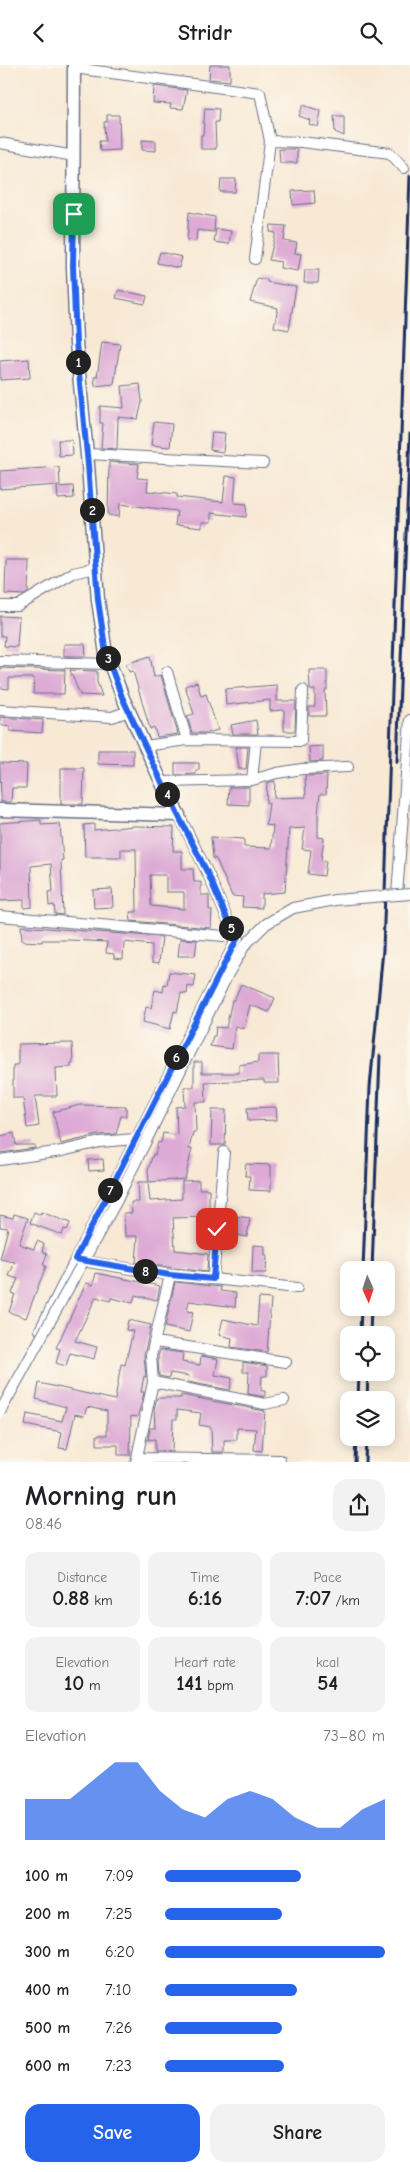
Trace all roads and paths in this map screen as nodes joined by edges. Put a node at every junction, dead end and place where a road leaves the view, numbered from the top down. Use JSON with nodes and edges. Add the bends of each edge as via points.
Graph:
{"nodes":[{"id":1,"x":74,"y":67,"type":"edge"},
{"id":2,"x":270,"y":141,"type":"junction"},
{"id":3,"x":0,"y":143,"type":"edge"},
{"id":4,"x":74,"y":156,"type":"junction"},
{"id":5,"x":404,"y":168,"type":"dead end"},
{"id":6,"x":256,"y":259,"type":"dead end"},
{"id":7,"x":87,"y":454,"type":"junction"},
{"id":8,"x":262,"y":463,"type":"dead end"},
{"id":9,"x":96,"y":568,"type":"junction"},
{"id":10,"x":0,"y":606,"type":"edge"},
{"id":11,"x":0,"y":661,"type":"edge"},
{"id":12,"x":110,"y":664,"type":"junction"},
{"id":13,"x":167,"y":672,"type":"dead end"},
{"id":14,"x":303,"y":689,"type":"dead end"},
{"id":15,"x":0,"y":710,"type":"edge"},
{"id":16,"x":129,"y":711,"type":"junction"},
{"id":17,"x":410,"y":720,"type":"edge"},
{"id":18,"x":187,"y":740,"type":"junction"},
{"id":19,"x":256,"y":741,"type":"junction"},
{"id":20,"x":145,"y":746,"type":"junction"},
{"id":21,"x":348,"y":767,"type":"dead end"},
{"id":22,"x":252,"y":780,"type":"junction"},
{"id":23,"x":162,"y":782,"type":"junction"},
{"id":24,"x":0,"y":810,"type":"edge"},
{"id":25,"x":179,"y":815,"type":"junction"},
{"id":26,"x":410,"y":894,"type":"edge"},
{"id":27,"x":397,"y":895,"type":"junction"},
{"id":28,"x":0,"y":916,"type":"edge"},
{"id":29,"x":235,"y":937,"type":"junction"},
{"id":30,"x":135,"y":1139,"type":"junction"},
{"id":31,"x":224,"y":1152,"type":"dead end"},
{"id":32,"x":0,"y":1160,"type":"edge"},
{"id":33,"x":75,"y":1259,"type":"junction"},
{"id":34,"x":170,"y":1275,"type":"junction"},
{"id":35,"x":213,"y":1279,"type":"junction"},
{"id":36,"x":297,"y":1288,"type":"dead end"},
{"id":37,"x":155,"y":1342,"type":"junction"},
{"id":38,"x":286,"y":1362,"type":"dead end"},
{"id":39,"x":153,"y":1382,"type":"junction"},
{"id":40,"x":284,"y":1400,"type":"dead end"},
{"id":41,"x":0,"y":1411,"type":"edge"},
{"id":42,"x":136,"y":1460,"type":"edge"},
{"id":43,"x":280,"y":1460,"type":"dead end"}],
"edges":[{"from":1,"to":2,"type":"street","via":[[260,93]]},
{"from":1,"to":4,"type":"street"},
{"from":2,"to":5,"type":"street","via":[[390,153]]},
{"from":2,"to":6,"type":"street"},
{"from":3,"to":4,"type":"street"},
{"from":4,"to":7,"type":"street","via":[[76,343]]},
{"from":7,"to":8,"type":"street"},
{"from":7,"to":9,"type":"street"},
{"from":9,"to":10,"type":"street","via":[[73,573],[18,606]]},
{"from":9,"to":12,"type":"street","via":[[98,600]]},
{"from":11,"to":12,"type":"street"},
{"from":12,"to":16,"type":"street"},
{"from":13,"to":18,"type":"street"},
{"from":14,"to":19,"type":"street","via":[[301,741]]},
{"from":15,"to":16,"type":"street","via":[[112,717]]},
{"from":16,"to":20,"type":"street"},
{"from":17,"to":27,"type":"street"},
{"from":18,"to":19,"type":"street"},
{"from":18,"to":20,"type":"street"},
{"from":19,"to":22,"type":"street"},
{"from":20,"to":23,"type":"street"},
{"from":21,"to":22,"type":"street","via":[[294,770]]},
{"from":22,"to":23,"type":"street"},
{"from":23,"to":25,"type":"street"},
{"from":24,"to":25,"type":"street"},
{"from":25,"to":29,"type":"street"},
{"from":26,"to":27,"type":"street","bridge":true},
{"from":27,"to":41,"type":"street","bridge":true,"via":[[335,900],[293,908],[266,924],[245,945],[116,1202]]},
{"from":28,"to":29,"type":"street"},
{"from":29,"to":30,"type":"street","via":[[238,937]]},
{"from":30,"to":32,"type":"street"},
{"from":30,"to":33,"type":"street"},
{"from":31,"to":35,"type":"street"},
{"from":33,"to":34,"type":"street"},
{"from":33,"to":41,"type":"street"},
{"from":34,"to":35,"type":"street"},
{"from":34,"to":37,"type":"street"},
{"from":35,"to":36,"type":"street"},
{"from":37,"to":38,"type":"street"},
{"from":37,"to":39,"type":"street","via":[[151,1356]]},
{"from":39,"to":40,"type":"street","via":[[264,1404]]},
{"from":39,"to":42,"type":"street"},
{"from":42,"to":43,"type":"street"}]}
